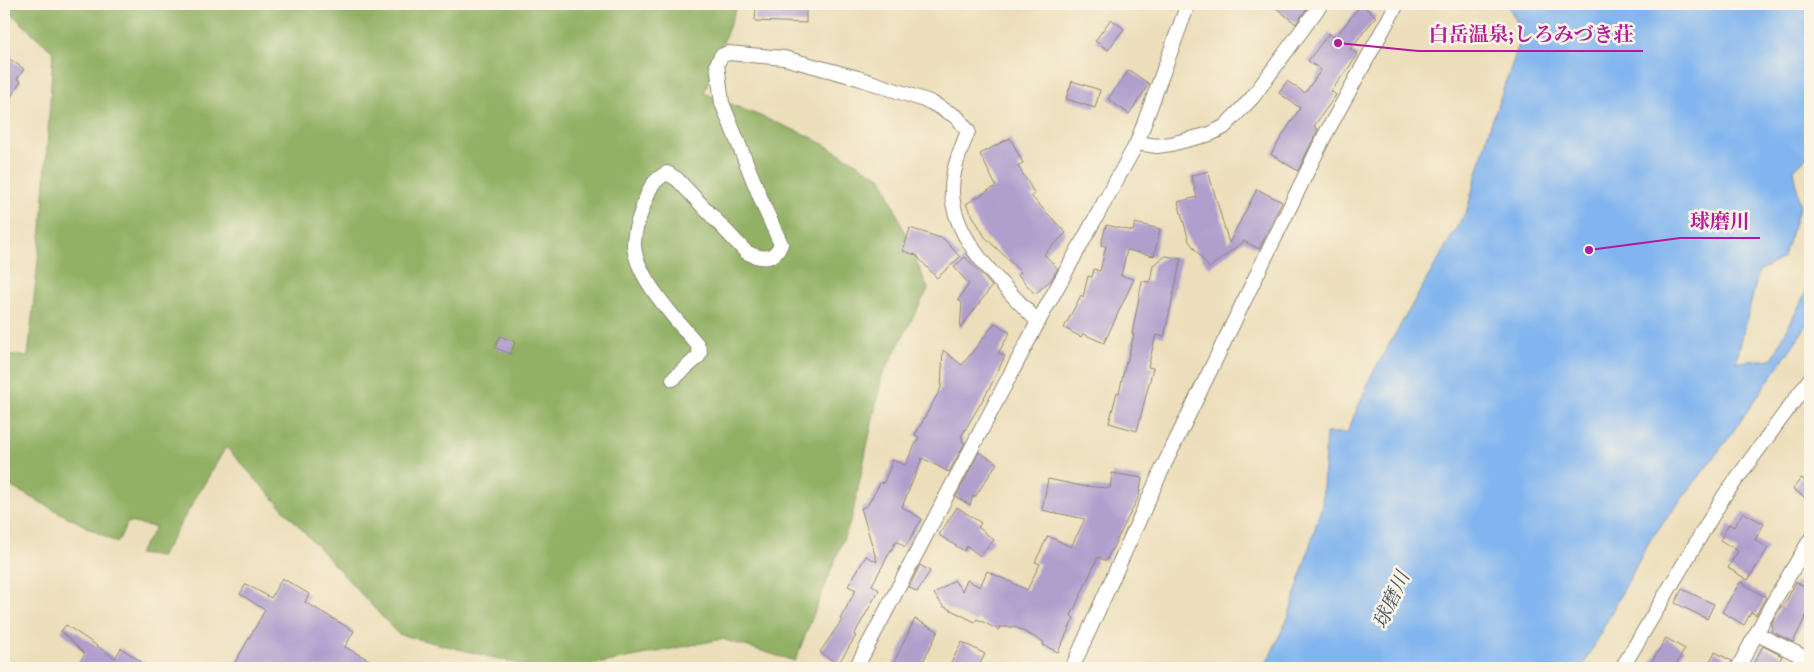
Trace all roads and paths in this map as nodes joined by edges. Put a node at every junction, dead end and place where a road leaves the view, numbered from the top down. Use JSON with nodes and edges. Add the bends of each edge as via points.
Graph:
{"nodes":[{"id":1,"x":1188,"y":4,"type":"edge"},
{"id":2,"x":1321,"y":4,"type":"edge"},
{"id":3,"x":1397,"y":4,"type":"edge"},
{"id":4,"x":1137,"y":143,"type":"junction"},
{"id":5,"x":1038,"y":322,"type":"junction"},
{"id":6,"x":673,"y":379,"type":"dead end"},
{"id":7,"x":1810,"y":379,"type":"edge"},
{"id":8,"x":1810,"y":540,"type":"edge"},
{"id":9,"x":1757,"y":634,"type":"junction"},
{"id":10,"x":1810,"y":660,"type":"edge"},
{"id":11,"x":856,"y":668,"type":"edge"},
{"id":12,"x":1072,"y":668,"type":"edge"},
{"id":13,"x":1622,"y":668,"type":"edge"},
{"id":14,"x":1738,"y":668,"type":"edge"}],
"edges":[{"from":1,"to":4,"type":"street"},
{"from":2,"to":4,"type":"street","via":[[1252,98],[1224,127],[1171,144]]},
{"from":3,"to":12,"type":"street","via":[[1319,146],[1164,465]]},
{"from":4,"to":5,"type":"street"},
{"from":5,"to":6,"type":"street","via":[[974,252],[958,221],[952,191],[956,164],[968,131],[958,117],[930,102],[784,58],[728,53],[721,56],[717,64],[722,103],[781,244],[779,250],[767,257],[758,258],[746,252],[677,179],[667,173],[656,179],[648,191],[637,223],[634,245],[638,264],[663,305],[698,344],[700,352]]},
{"from":5,"to":11,"type":"street"},
{"from":7,"to":13,"type":"street","via":[[1724,496]]},
{"from":8,"to":9,"type":"street"},
{"from":9,"to":10,"type":"street"},
{"from":9,"to":14,"type":"street"}]}
